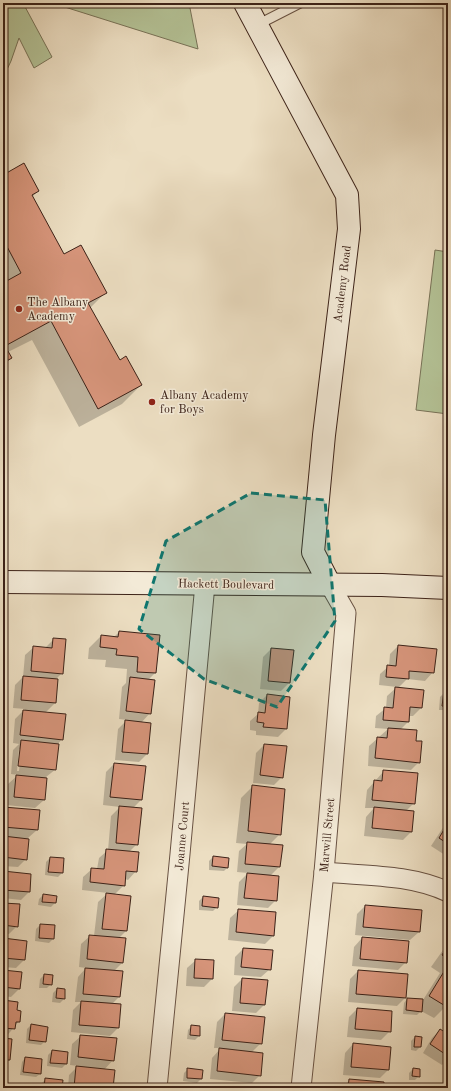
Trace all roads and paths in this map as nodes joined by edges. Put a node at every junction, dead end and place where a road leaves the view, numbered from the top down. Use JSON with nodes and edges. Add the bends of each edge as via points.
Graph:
{"nodes":[{"id":1,"x":245,"y":3,"type":"edge"},
{"id":2,"x":300,"y":3,"type":"edge"},
{"id":3,"x":257,"y":25,"type":"junction"},
{"id":4,"x":3,"y":582,"type":"edge"},
{"id":5,"x":205,"y":584,"type":"junction"},
{"id":6,"x":330,"y":585,"type":"junction"},
{"id":7,"x":448,"y":588,"type":"edge"},
{"id":8,"x":324,"y":872,"type":"junction"},
{"id":9,"x":448,"y":892,"type":"edge"},
{"id":10,"x":156,"y":1088,"type":"edge"},
{"id":11,"x":301,"y":1088,"type":"edge"}],
"edges":[{"from":1,"to":3,"type":"street","name":"Academy Road"},
{"from":2,"to":3,"type":"lane"},
{"from":3,"to":6,"type":"street","name":"Academy Road","via":[[347,195],[348,202],[349,229],[324,435],[313,552]]},
{"from":4,"to":5,"type":"street","name":"Hackett Boulevard"},
{"from":5,"to":6,"type":"street","name":"Hackett Boulevard"},
{"from":5,"to":10,"type":"street","name":"Joanne Court"},
{"from":6,"to":7,"type":"street","name":"Hackett Boulevard"},
{"from":6,"to":8,"type":"street","name":"Marwill Street","via":[[346,613]]},
{"from":8,"to":9,"type":"street","via":[[401,878]]},
{"from":8,"to":11,"type":"street","name":"Marwill Street"}]}
